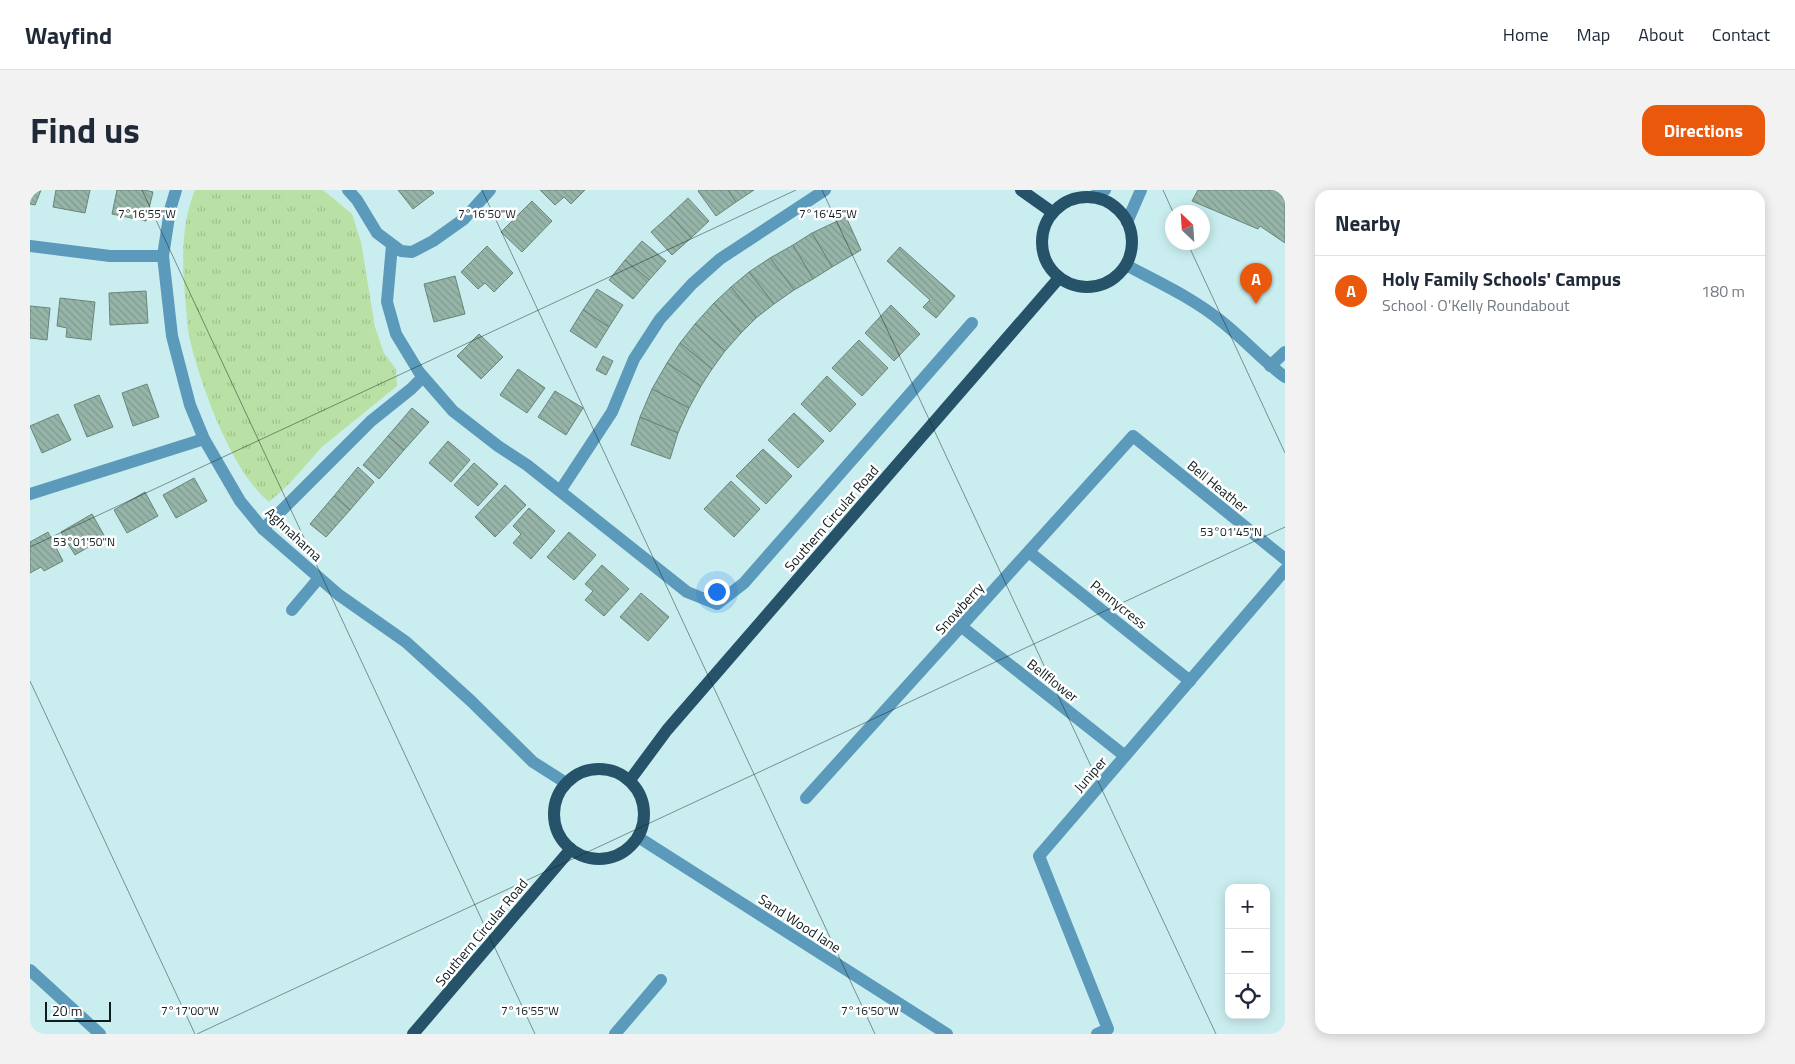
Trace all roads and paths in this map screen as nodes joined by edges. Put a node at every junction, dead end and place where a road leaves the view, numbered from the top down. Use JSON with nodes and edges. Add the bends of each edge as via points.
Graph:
{"nodes":[{"id":1,"x":176,"y":190,"type":"edge"},
{"id":2,"x":348,"y":190,"type":"edge"},
{"id":3,"x":490,"y":190,"type":"edge"},
{"id":4,"x":825,"y":190,"type":"edge"},
{"id":5,"x":1021,"y":190,"type":"edge"},
{"id":6,"x":1104,"y":190,"type":"edge"},
{"id":7,"x":1141,"y":190,"type":"edge"},
{"id":8,"x":1092,"y":197,"type":"junction"},
{"id":9,"x":1052,"y":212,"type":"junction"},
{"id":10,"x":1127,"y":222,"type":"junction"},
{"id":11,"x":392,"y":245,"type":"junction"},
{"id":12,"x":30,"y":246,"type":"edge"},
{"id":13,"x":162,"y":256,"type":"junction"},
{"id":14,"x":1126,"y":265,"type":"junction"},
{"id":15,"x":1059,"y":278,"type":"junction"},
{"id":16,"x":972,"y":323,"type":"dead end"},
{"id":17,"x":1285,"y":352,"type":"edge"},
{"id":18,"x":1270,"y":366,"type":"junction"},
{"id":19,"x":421,"y":374,"type":"junction"},
{"id":20,"x":1285,"y":377,"type":"edge"},
{"id":21,"x":1133,"y":436,"type":"joint"},
{"id":22,"x":204,"y":439,"type":"junction"},
{"id":23,"x":560,"y":491,"type":"junction"},
{"id":24,"x":30,"y":494,"type":"edge"},
{"id":25,"x":263,"y":529,"type":"junction"},
{"id":26,"x":1029,"y":552,"type":"junction"},
{"id":27,"x":1285,"y":559,"type":"edge"},
{"id":28,"x":1285,"y":570,"type":"edge"},
{"id":29,"x":319,"y":578,"type":"junction"},
{"id":30,"x":292,"y":610,"type":"dead end"},
{"id":31,"x":962,"y":627,"type":"junction"},
{"id":32,"x":1190,"y":680,"type":"junction"},
{"id":33,"x":1125,"y":756,"type":"junction"},
{"id":34,"x":630,"y":780,"type":"junction"},
{"id":35,"x":566,"y":783,"type":"junction"},
{"id":36,"x":806,"y":798,"type":"dead end"},
{"id":37,"x":638,"y":837,"type":"junction"},
{"id":38,"x":571,"y":849,"type":"junction"},
{"id":39,"x":30,"y":970,"type":"edge"},
{"id":40,"x":661,"y":980,"type":"dead end"},
{"id":41,"x":1103,"y":1032,"type":"edge"},
{"id":42,"x":100,"y":1034,"type":"edge"},
{"id":43,"x":413,"y":1034,"type":"edge"},
{"id":44,"x":615,"y":1034,"type":"edge"},
{"id":45,"x":947,"y":1034,"type":"edge"}],
"edges":[{"from":1,"to":13,"type":"street","name":"Aghnaharna"},
{"from":2,"to":11,"type":"street","via":[[377,233]]},
{"from":3,"to":11,"type":"street","via":[[464,219],[433,241],[412,252],[401,251]]},
{"from":4,"to":23,"type":"street","via":[[720,259],[660,319],[634,359],[612,412]]},
{"from":5,"to":9,"type":"main road"},
{"from":6,"to":8,"type":"street"},
{"from":7,"to":10,"type":"street"},
{"from":8,"to":9,"type":"main road","via":[[1077,198]]},
{"from":8,"to":10,"type":"main road","via":[[1106,201]]},
{"from":9,"to":15,"type":"main road","via":[[1041,239],[1049,267]]},
{"from":10,"to":14,"type":"main road","via":[[1132,236]]},
{"from":11,"to":19,"type":"street","via":[[387,302],[396,334]]},
{"from":12,"to":13,"type":"street","via":[[110,256]]},
{"from":13,"to":22,"type":"street","name":"Aghnaharna","via":[[172,336],[190,405]]},
{"from":14,"to":15,"type":"main road","via":[[1116,277],[1087,287],[1072,285]]},
{"from":14,"to":18,"type":"street","via":[[1221,321]]},
{"from":15,"to":34,"type":"main road","name":"Southern Circular Road","via":[[666,730]]},
{"from":16,"to":23,"type":"street","via":[[744,583],[717,604],[687,592]]},
{"from":17,"to":18,"type":"street"},
{"from":18,"to":20,"type":"street"},
{"from":19,"to":23,"type":"street","via":[[453,411]]},
{"from":19,"to":25,"type":"street","via":[[411,388],[371,421]]},
{"from":21,"to":26,"type":"street","name":"Snowberry"},
{"from":21,"to":27,"type":"street","name":"Bell Heather"},
{"from":22,"to":24,"type":"street"},
{"from":22,"to":25,"type":"street","name":"Aghnaharna","via":[[240,501]]},
{"from":25,"to":29,"type":"street","name":"Aghnaharna"},
{"from":26,"to":31,"type":"street","name":"Snowberry"},
{"from":26,"to":32,"type":"street","name":"Pennycress"},
{"from":28,"to":32,"type":"street","name":"Juniper"},
{"from":29,"to":30,"type":"street"},
{"from":29,"to":35,"type":"street","name":"Aghnaharna","via":[[406,642],[533,762]]},
{"from":31,"to":33,"type":"street","name":"Bellflower"},
{"from":31,"to":36,"type":"street","name":"Snowberry"},
{"from":32,"to":33,"type":"street","name":"Juniper"},
{"from":33,"to":41,"type":"street","name":"Juniper","via":[[1039,856]]},
{"from":34,"to":35,"type":"main road","via":[[618,772],[604,769],[577,774]]},
{"from":34,"to":37,"type":"main road","via":[[644,807],[644,822]]},
{"from":35,"to":38,"type":"main road","via":[[557,799],[554,817],[562,840]]},
{"from":37,"to":38,"type":"main road","via":[[614,858],[584,856]]},
{"from":37,"to":45,"type":"street","name":"Sand Wood lane"},
{"from":38,"to":43,"type":"main road","name":"Southern Circular Road"},
{"from":39,"to":42,"type":"street"},
{"from":40,"to":44,"type":"street"}]}
